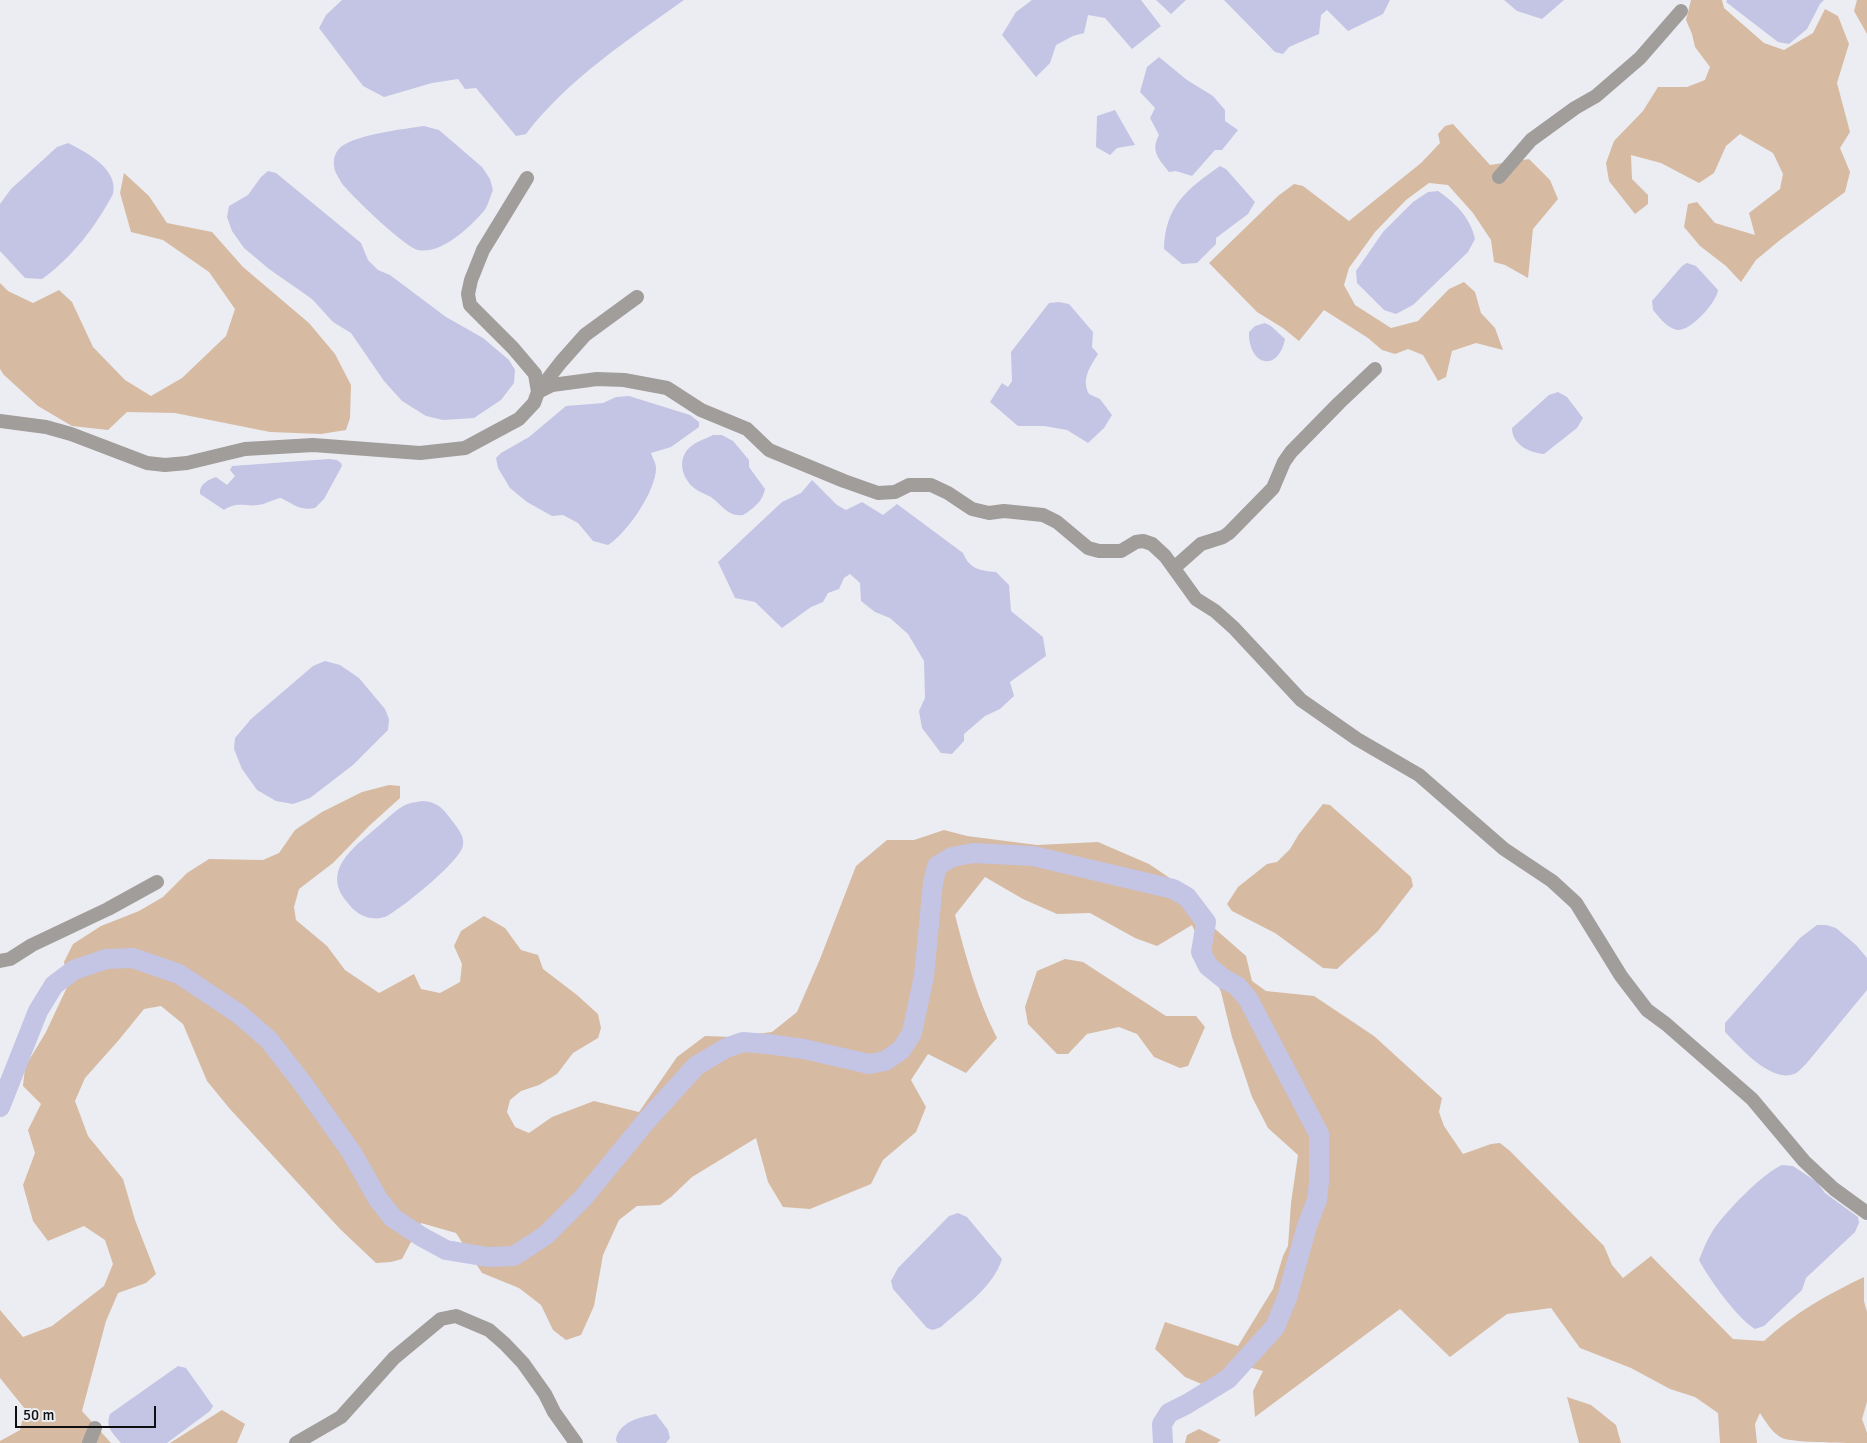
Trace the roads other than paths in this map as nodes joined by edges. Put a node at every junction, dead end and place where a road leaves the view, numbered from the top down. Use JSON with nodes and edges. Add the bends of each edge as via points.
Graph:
{"nodes":[{"id":1,"x":1682,"y":12,"type":"dead end"},
{"id":2,"x":1499,"y":177,"type":"dead end"},
{"id":3,"x":527,"y":178,"type":"dead end"},
{"id":4,"x":637,"y":297,"type":"dead end"},
{"id":5,"x":1376,"y":369,"type":"dead end"},
{"id":6,"x":538,"y":392,"type":"junction"},
{"id":7,"x":0,"y":421,"type":"edge"},
{"id":8,"x":1174,"y":568,"type":"junction"},
{"id":9,"x":157,"y":882,"type":"dead end"},
{"id":10,"x":0,"y":961,"type":"edge"},
{"id":11,"x":1867,"y":1213,"type":"edge"},
{"id":12,"x":95,"y":1428,"type":"dead end"},
{"id":13,"x":90,"y":1443,"type":"edge"},
{"id":14,"x":296,"y":1443,"type":"edge"},
{"id":15,"x":576,"y":1443,"type":"edge"}],
"edges":[{"from":1,"to":2,"type":"street","via":[[1640,58],[1596,96],[1531,140]]},
{"from":3,"to":6,"type":"street","via":[[483,250],[468,294],[470,305],[535,374]]},
{"from":4,"to":6,"type":"street","via":[[585,336]]},
{"from":5,"to":8,"type":"street","via":[[1291,452],[1273,488],[1229,533],[1201,544]]},
{"from":6,"to":7,"type":"street","via":[[534,403],[519,419],[465,448],[420,453],[303,446],[245,448],[187,463],[165,465],[147,463],[63,431]]},
{"from":6,"to":8,"type":"street","via":[[552,385],[597,379],[667,388],[702,410],[747,429],[769,450],[844,481],[878,493],[895,492],[909,485],[931,485],[972,509],[989,513],[1043,515],[1094,550],[1121,552],[1143,541],[1158,548]]},
{"from":8,"to":11,"type":"street","via":[[1196,600],[1234,628],[1301,700],[1419,776],[1504,849],[1552,881],[1576,903],[1646,1010],[1752,1100],[1804,1161]]},
{"from":9,"to":10,"type":"street","via":[[32,944],[10,959]]},
{"from":12,"to":13,"type":"street"},
{"from":14,"to":15,"type":"street","via":[[341,1417],[394,1358],[441,1319],[456,1316],[489,1330],[517,1357]]}]}
